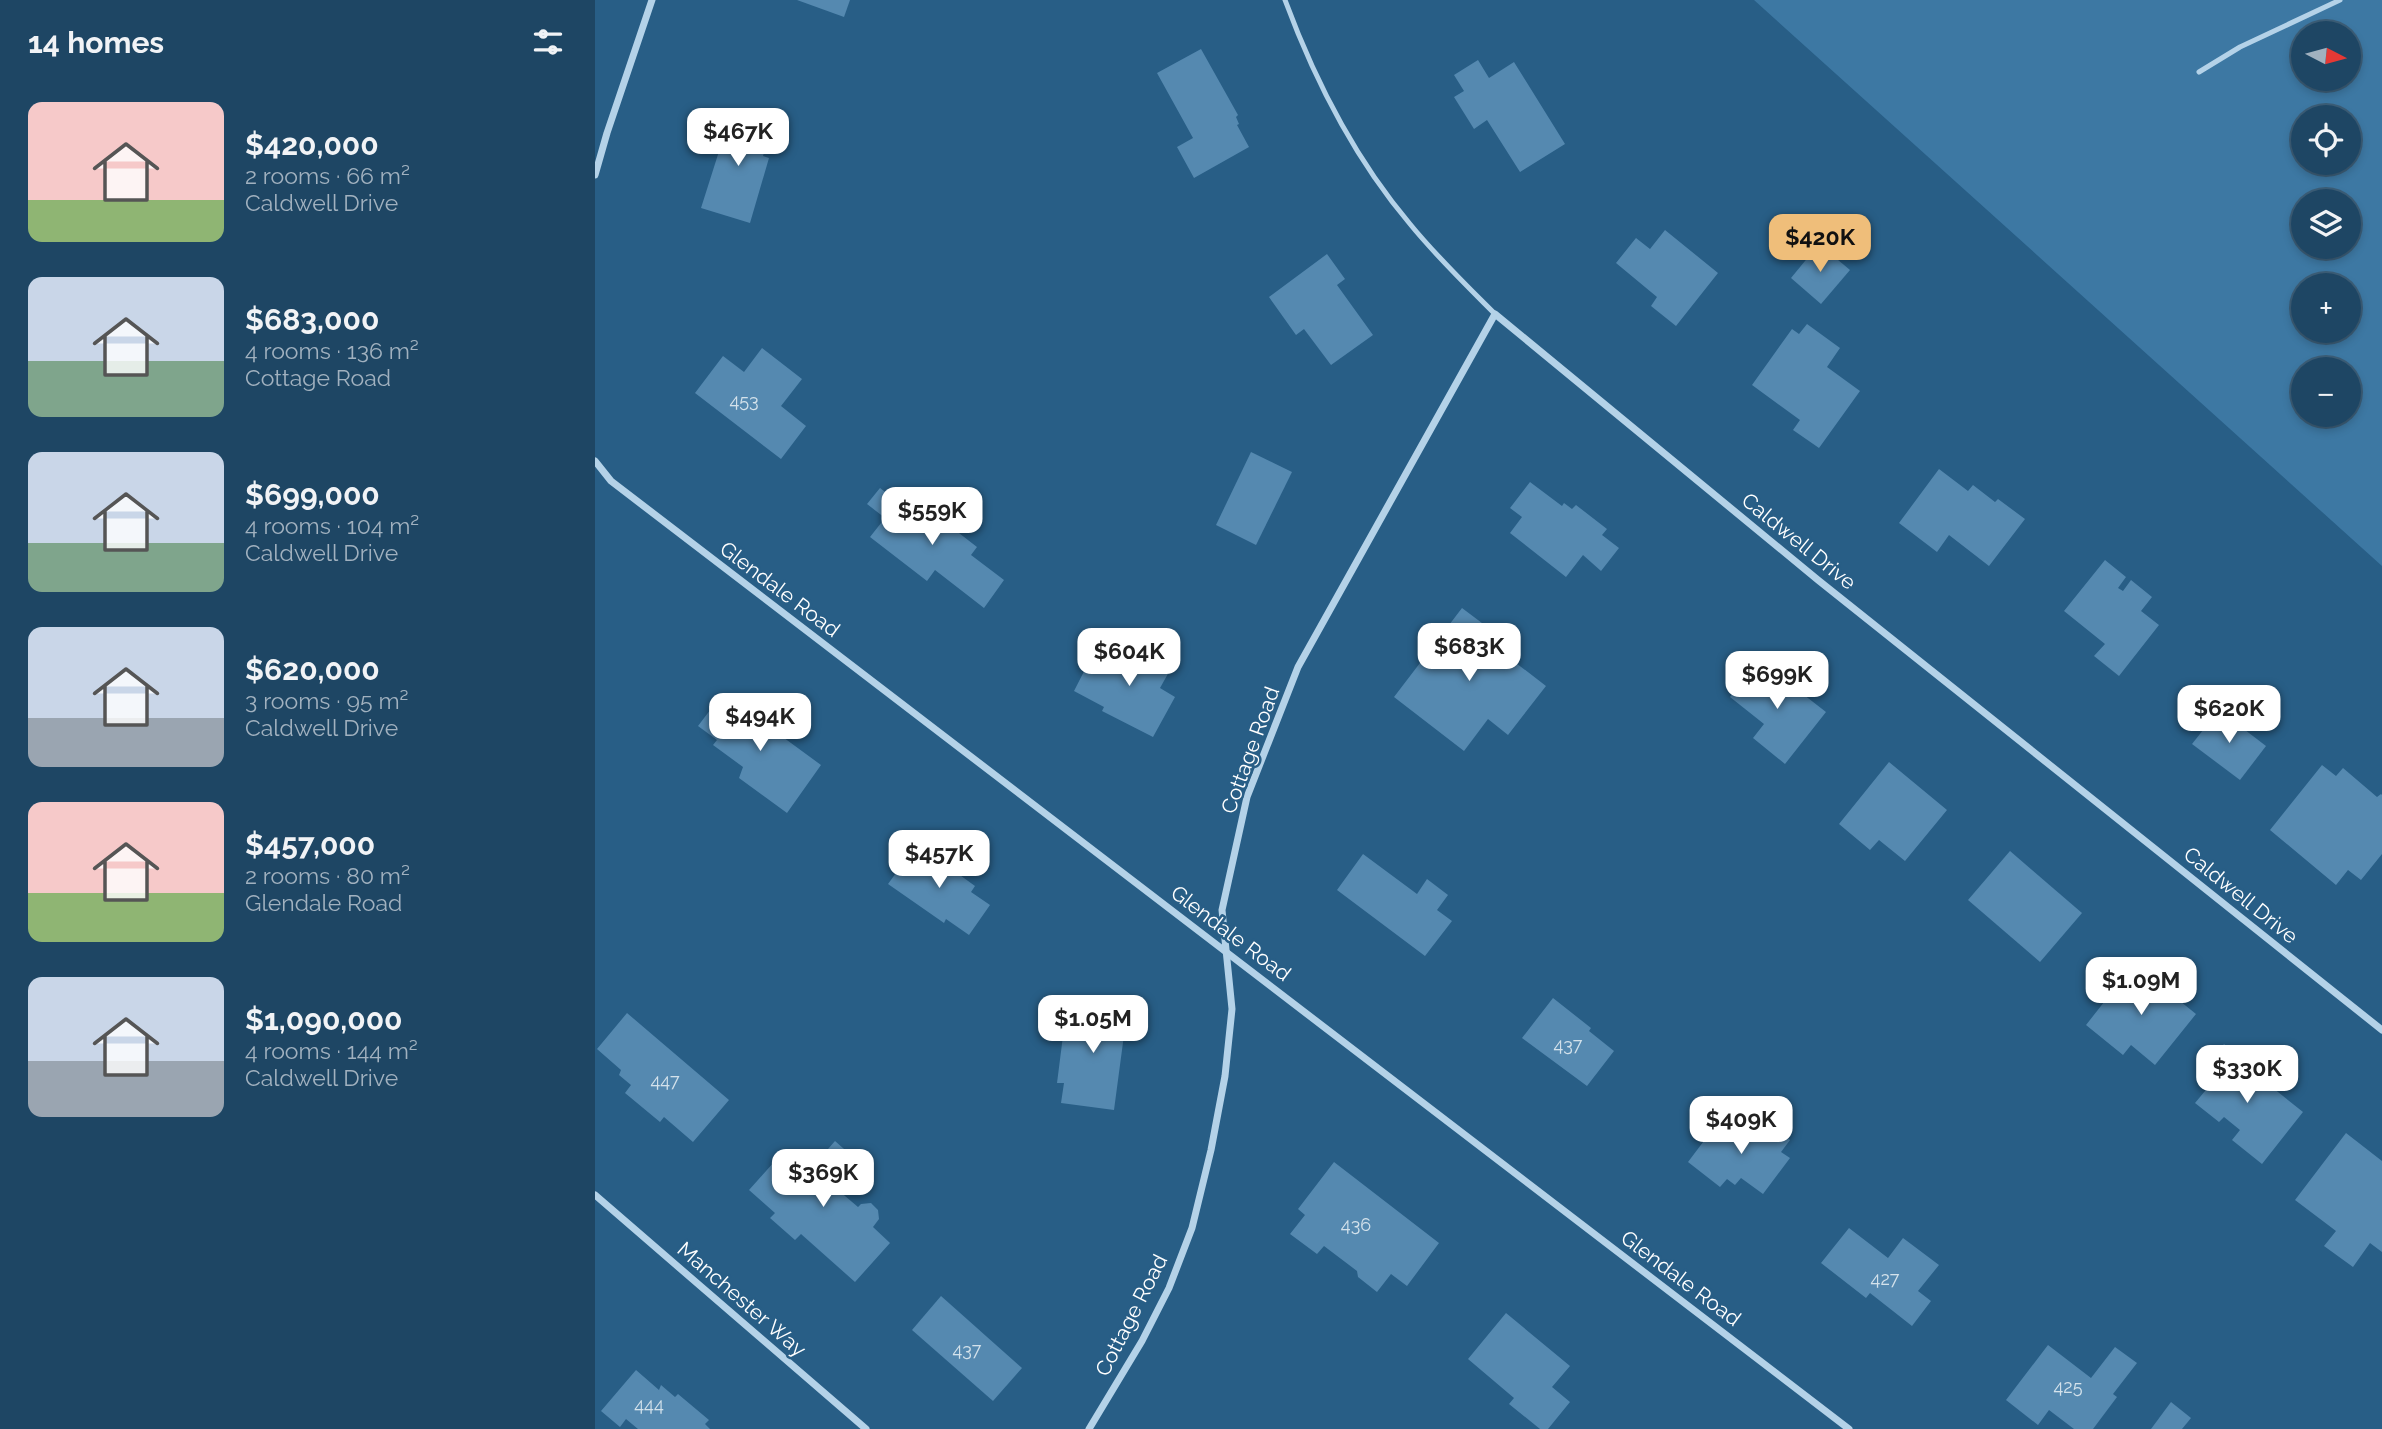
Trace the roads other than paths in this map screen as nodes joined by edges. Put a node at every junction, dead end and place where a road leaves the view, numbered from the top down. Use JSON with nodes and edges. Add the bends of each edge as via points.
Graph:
{"nodes":[{"id":1,"x":652,"y":0,"type":"edge"},
{"id":2,"x":1285,"y":0,"type":"edge"},
{"id":3,"x":2340,"y":0,"type":"edge"},
{"id":4,"x":2199,"y":72,"type":"dead end"},
{"id":5,"x":595,"y":175,"type":"edge"},
{"id":6,"x":1495,"y":314,"type":"junction"},
{"id":7,"x":595,"y":461,"type":"edge"},
{"id":8,"x":1226,"y":952,"type":"junction"},
{"id":9,"x":2382,"y":1030,"type":"edge"},
{"id":10,"x":595,"y":1195,"type":"edge"},
{"id":11,"x":866,"y":1429,"type":"edge"},
{"id":12,"x":1089,"y":1429,"type":"edge"},
{"id":13,"x":1849,"y":1429,"type":"edge"}],
"edges":[{"from":1,"to":5,"type":"street"},
{"from":2,"to":6,"type":"lane","name":"Caldwell Drive","via":[[1329,103],[1366,166],[1409,224]]},
{"from":3,"to":4,"type":"lane","via":[[2240,47]]},
{"from":6,"to":8,"type":"street","name":"Cottage Road","via":[[1299,667],[1247,797],[1222,910]]},
{"from":6,"to":9,"type":"street","name":"Caldwell Drive","via":[[1818,580]]},
{"from":7,"to":8,"type":"street","name":"Glendale Road","via":[[611,481]]},
{"from":8,"to":12,"type":"street","name":"Cottage Road","via":[[1232,1009],[1225,1076],[1192,1228],[1142,1341]]},
{"from":8,"to":13,"type":"street","name":"Glendale Road"},
{"from":10,"to":11,"type":"street","name":"Manchester Way"}]}
